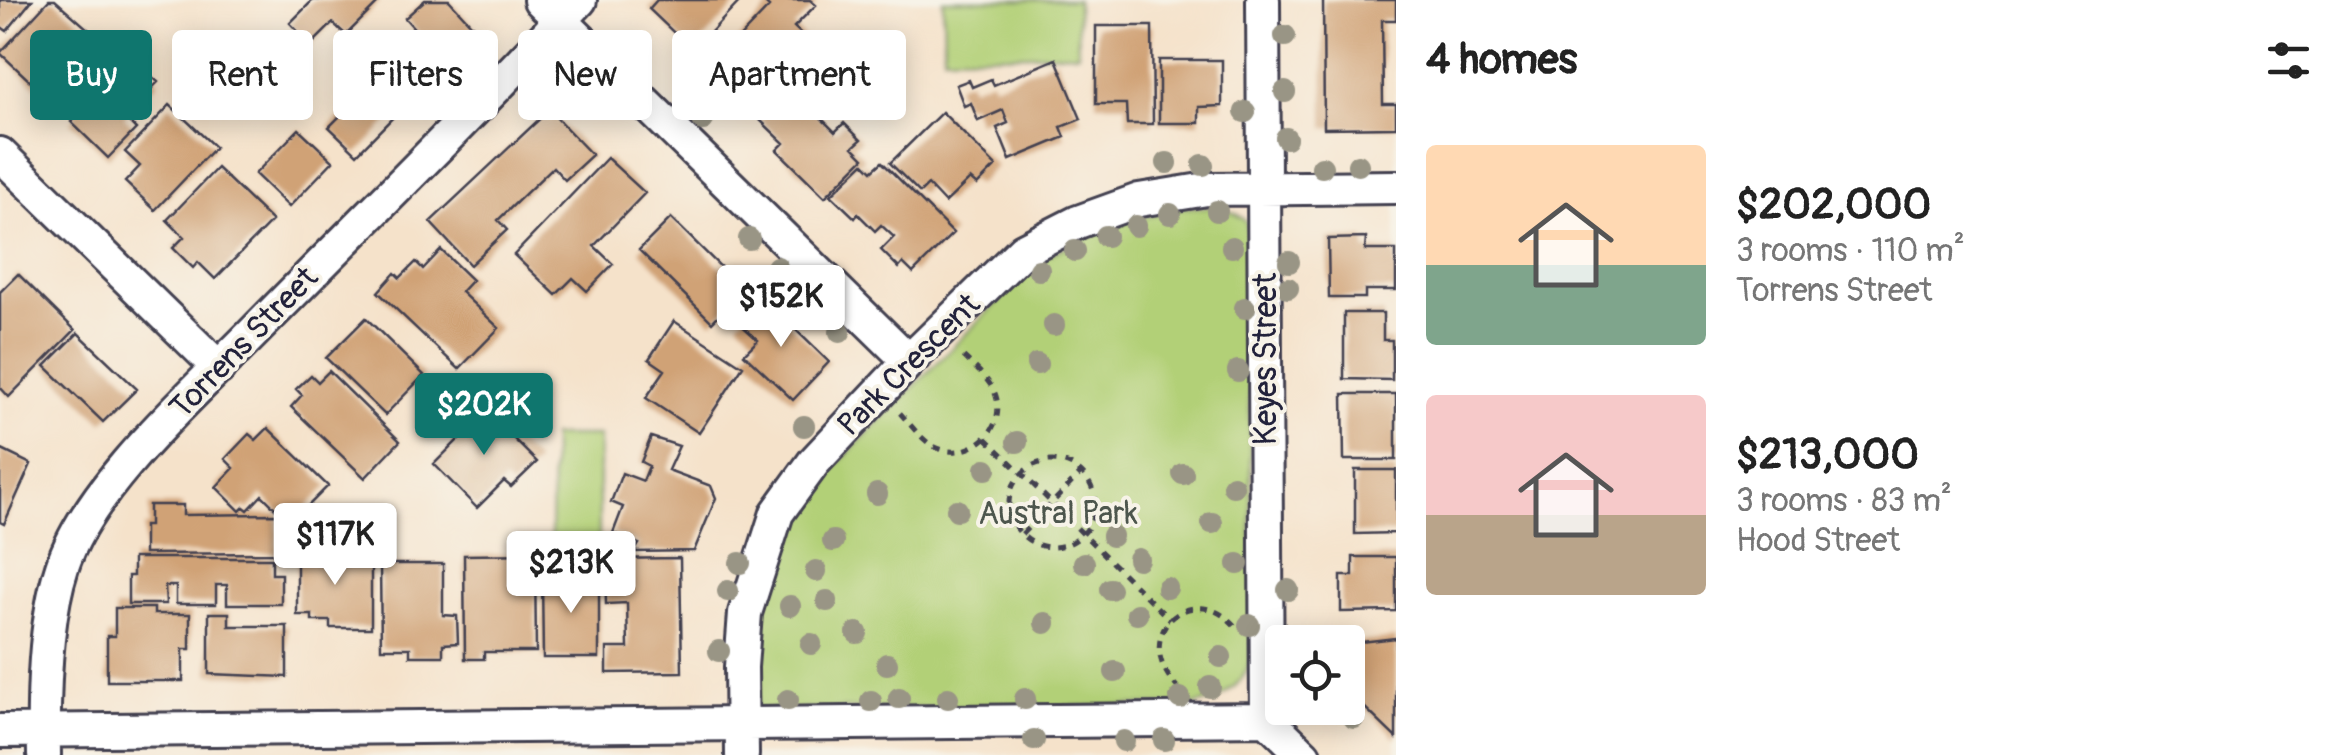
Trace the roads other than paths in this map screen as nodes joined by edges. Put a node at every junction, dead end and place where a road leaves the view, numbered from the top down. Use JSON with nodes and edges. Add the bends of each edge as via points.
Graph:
{"nodes":[{"id":1,"x":1263,"y":0,"type":"edge"},
{"id":2,"x":560,"y":7,"type":"edge"},
{"id":3,"x":0,"y":154,"type":"edge"},
{"id":4,"x":1396,"y":187,"type":"edge"},
{"id":5,"x":1265,"y":188,"type":"junction"},
{"id":6,"x":909,"y":361,"type":"junction"},
{"id":7,"x":219,"y":368,"type":"junction"},
{"id":8,"x":1267,"y":625,"type":"edge"},
{"id":9,"x":1265,"y":718,"type":"edge"},
{"id":10,"x":1275,"y":725,"type":"edge"},
{"id":11,"x":0,"y":731,"type":"edge"},
{"id":12,"x":742,"y":740,"type":"edge"},
{"id":13,"x":44,"y":743,"type":"edge"},
{"id":14,"x":1304,"y":755,"type":"edge"}],
"edges":[{"from":1,"to":5,"type":"street","name":"Keyes Street"},
{"from":2,"to":6,"type":"street"},
{"from":2,"to":7,"type":"street","name":"Torrens Street"},
{"from":3,"to":7,"type":"street"},
{"from":4,"to":5,"type":"street","name":"Park Crescent"},
{"from":5,"to":6,"type":"street","name":"Park Crescent","via":[[1139,200],[1078,222],[1023,250]]},
{"from":5,"to":8,"type":"street","name":"Keyes Street"},
{"from":6,"to":12,"type":"street","name":"Park Crescent","via":[[814,462],[777,513],[744,614]]},
{"from":7,"to":13,"type":"street","name":"Torrens Street","via":[[118,474],[62,565],[53,604]]},
{"from":9,"to":12,"type":"street"},
{"from":10,"to":14,"type":"street"},
{"from":11,"to":13,"type":"street"},
{"from":12,"to":13,"type":"street"}]}
